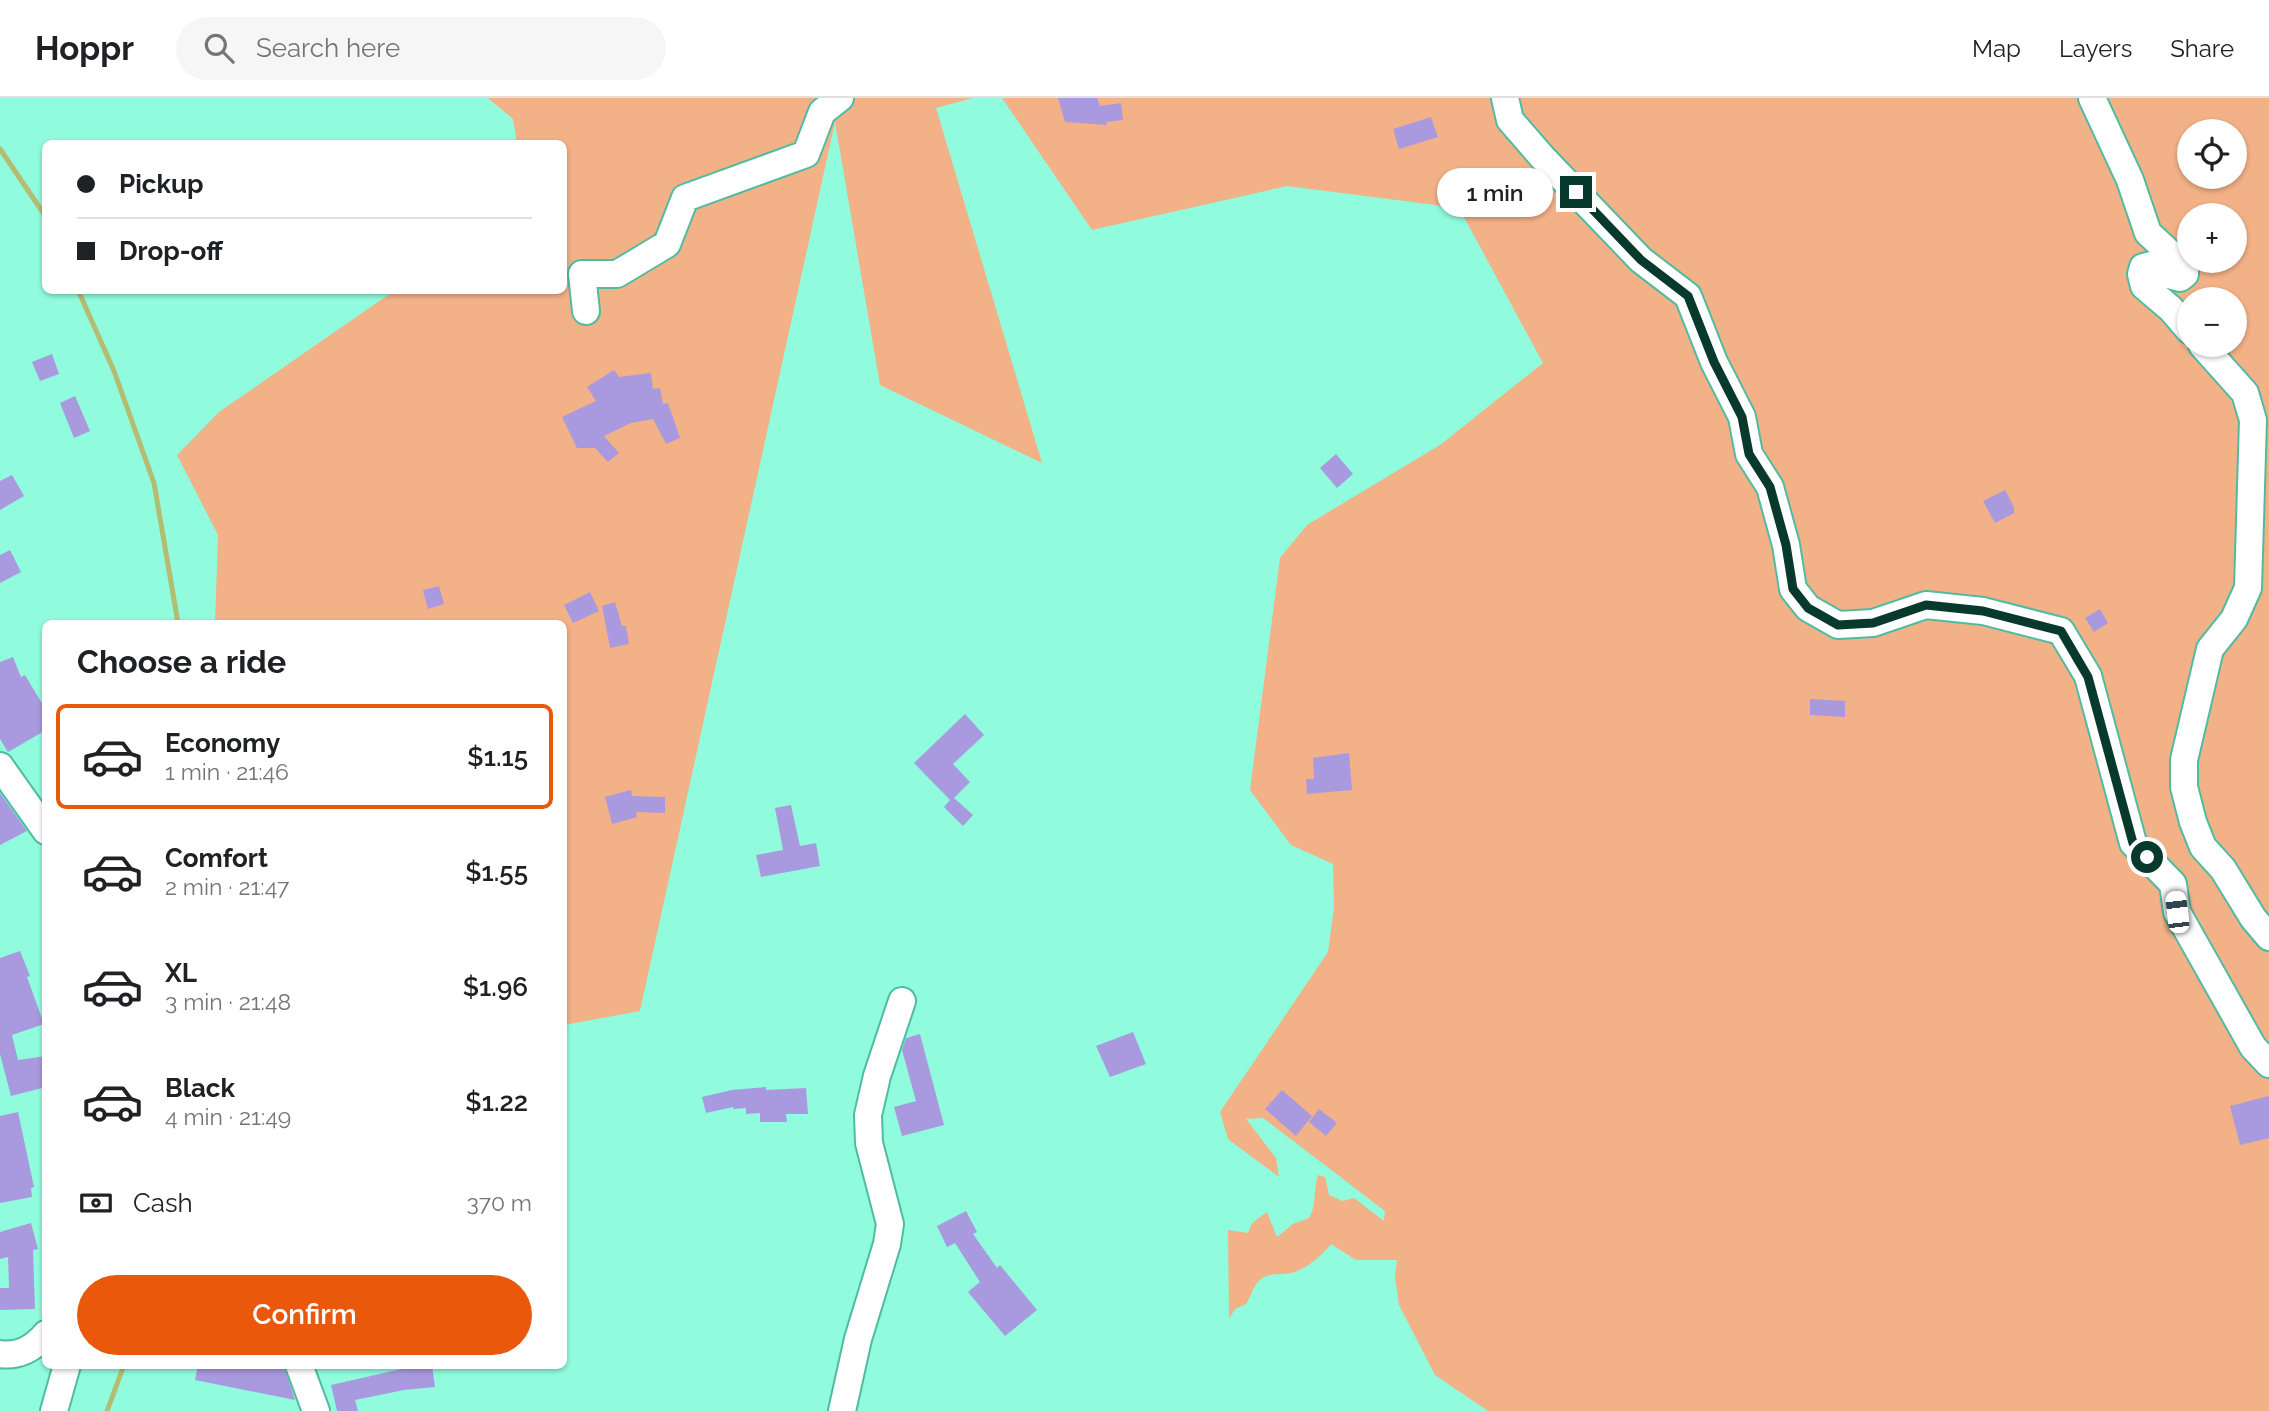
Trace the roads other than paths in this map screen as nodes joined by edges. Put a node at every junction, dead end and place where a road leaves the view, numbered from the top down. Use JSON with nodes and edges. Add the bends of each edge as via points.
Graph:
{"nodes":[{"id":1,"x":840,"y":98,"type":"edge"},
{"id":2,"x":1505,"y":98,"type":"edge"},
{"id":3,"x":2092,"y":98,"type":"edge"},
{"id":4,"x":586,"y":312,"type":"dead end"},
{"id":5,"x":2177,"y":316,"type":"edge"},
{"id":6,"x":2213,"y":357,"type":"edge"},
{"id":7,"x":0,"y":766,"type":"edge"},
{"id":8,"x":42,"y":825,"type":"edge"},
{"id":9,"x":2269,"y":937,"type":"edge"},
{"id":10,"x":902,"y":1000,"type":"dead end"},
{"id":11,"x":2269,"y":1064,"type":"edge"},
{"id":12,"x":42,"y":1338,"type":"edge"},
{"id":13,"x":0,"y":1354,"type":"edge"},
{"id":14,"x":66,"y":1369,"type":"edge"},
{"id":15,"x":300,"y":1369,"type":"edge"},
{"id":16,"x":54,"y":1411,"type":"edge"},
{"id":17,"x":316,"y":1411,"type":"edge"},
{"id":18,"x":842,"y":1411,"type":"edge"}],
"edges":[{"from":1,"to":4,"type":"street","via":[[822,112],[806,154],[685,198],[667,244],[617,274],[582,274]]},
{"from":2,"to":11,"type":"street","via":[[1510,120],[1543,158],[1641,260],[1688,296],[1742,417],[1749,454],[1770,487],[1793,589],[1808,608],[1838,625],[1873,623],[1926,605],[1983,611],[2061,631],[2088,677],[2133,843],[2173,884],[2177,912],[2253,1046]]},
{"from":3,"to":5,"type":"street","via":[[2130,180],[2148,233],[2185,267],[2180,278],[2151,265],[2143,267],[2141,274],[2144,286]]},
{"from":6,"to":9,"type":"street","via":[[2245,393],[2253,420],[2248,588],[2234,619],[2210,649],[2184,760],[2184,787],[2203,847]]},
{"from":7,"to":8,"type":"street"},
{"from":10,"to":18,"type":"street","via":[[868,1115],[869,1143],[890,1224]]},
{"from":12,"to":13,"type":"street","via":[[11,1356]]},
{"from":14,"to":16,"type":"street"},
{"from":15,"to":17,"type":"street"}]}
